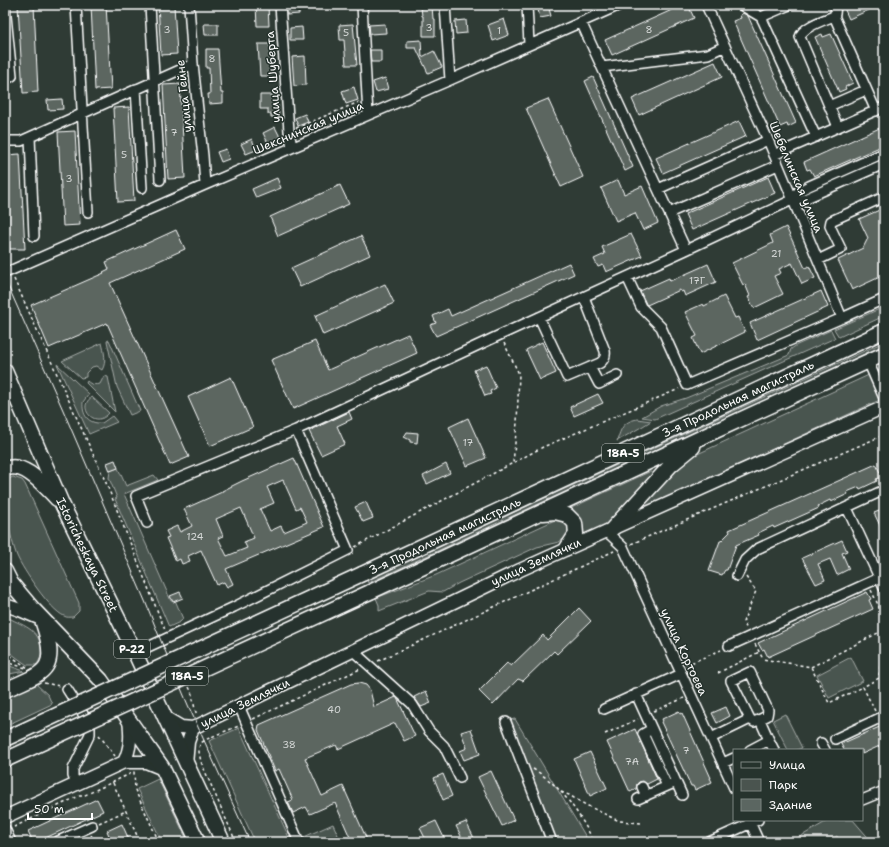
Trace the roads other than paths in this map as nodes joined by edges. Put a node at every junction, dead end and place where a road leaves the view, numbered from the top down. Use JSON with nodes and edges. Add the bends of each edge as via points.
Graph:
{"nodes":[{"id":1,"x":76,"y":5,"type":"edge"},
{"id":2,"x":150,"y":5,"type":"edge"},
{"id":3,"x":189,"y":5,"type":"edge"},
{"id":4,"x":280,"y":5,"type":"edge"},
{"id":5,"x":362,"y":5,"type":"edge"},
{"id":6,"x":445,"y":5,"type":"edge"},
{"id":7,"x":527,"y":5,"type":"edge"},
{"id":8,"x":618,"y":5,"type":"edge"},
{"id":9,"x":706,"y":5,"type":"edge"},
{"id":10,"x":741,"y":5,"type":"edge"},
{"id":11,"x":789,"y":5,"type":"edge"},
{"id":12,"x":5,"y":6,"type":"edge"},
{"id":13,"x":837,"y":9,"type":"edge"},
{"id":14,"x":761,"y":17,"type":"junction"},
{"id":15,"x":581,"y":22,"type":"junction"},
{"id":16,"x":529,"y":44,"type":"junction"},
{"id":17,"x":725,"y":46,"type":"junction"},
{"id":18,"x":193,"y":64,"type":"junction"},
{"id":19,"x":602,"y":67,"type":"junction"},
{"id":20,"x":5,"y":80,"type":"edge"},
{"id":21,"x":450,"y":80,"type":"junction"},
{"id":22,"x":155,"y":81,"type":"junction"},
{"id":23,"x":136,"y":89,"type":"junction"},
{"id":24,"x":866,"y":90,"type":"junction"},
{"id":25,"x":829,"y":106,"type":"junction"},
{"id":26,"x":880,"y":109,"type":"edge"},
{"id":27,"x":82,"y":113,"type":"junction"},
{"id":28,"x":368,"y":115,"type":"junction"},
{"id":29,"x":838,"y":127,"type":"junction"},
{"id":30,"x":30,"y":137,"type":"junction"},
{"id":31,"x":816,"y":137,"type":"junction"},
{"id":32,"x":768,"y":140,"type":"junction"},
{"id":33,"x":5,"y":141,"type":"edge"},
{"id":34,"x":292,"y":147,"type":"junction"},
{"id":35,"x":884,"y":153,"type":"edge"},
{"id":36,"x":774,"y":155,"type":"junction"},
{"id":37,"x":884,"y":164,"type":"edge"},
{"id":38,"x":778,"y":165,"type":"junction"},
{"id":39,"x":160,"y":180,"type":"dead end"},
{"id":40,"x":205,"y":185,"type":"junction"},
{"id":41,"x":142,"y":188,"type":"dead end"},
{"id":42,"x":658,"y":189,"type":"junction"},
{"id":43,"x":884,"y":197,"type":"edge"},
{"id":44,"x":792,"y":200,"type":"junction"},
{"id":45,"x":88,"y":212,"type":"dead end"},
{"id":46,"x":669,"y":213,"type":"junction"},
{"id":47,"x":34,"y":236,"type":"dead end"},
{"id":48,"x":686,"y":250,"type":"junction"},
{"id":49,"x":818,"y":260,"type":"junction"},
{"id":50,"x":7,"y":272,"type":"edge"},
{"id":51,"x":627,"y":277,"type":"junction"},
{"id":52,"x":584,"y":297,"type":"junction"},
{"id":53,"x":884,"y":299,"type":"edge"},
{"id":54,"x":539,"y":317,"type":"junction"},
{"id":55,"x":842,"y":318,"type":"junction"},
{"id":56,"x":884,"y":331,"type":"edge"},
{"id":57,"x":884,"y":354,"type":"edge"},
{"id":58,"x":863,"y":364,"type":"junction"},
{"id":59,"x":590,"y":367,"type":"junction"},
{"id":60,"x":5,"y":371,"type":"edge"},
{"id":61,"x":617,"y":375,"type":"dead end"},
{"id":62,"x":884,"y":398,"type":"edge"},
{"id":63,"x":884,"y":407,"type":"edge"},
{"id":64,"x":296,"y":430,"type":"junction"},
{"id":65,"x":711,"y":433,"type":"junction"},
{"id":66,"x":5,"y":469,"type":"edge"},
{"id":67,"x":884,"y":490,"type":"edge"},
{"id":68,"x":62,"y":504,"type":"junction"},
{"id":69,"x":847,"y":508,"type":"junction"},
{"id":70,"x":539,"y":513,"type":"junction"},
{"id":71,"x":147,"y":523,"type":"dead end"},
{"id":72,"x":610,"y":529,"type":"junction"},
{"id":73,"x":567,"y":548,"type":"junction"},
{"id":74,"x":5,"y":571,"type":"edge"},
{"id":75,"x":739,"y":572,"type":"road end"},
{"id":76,"x":879,"y":578,"type":"junction"},
{"id":77,"x":884,"y":588,"type":"edge"},
{"id":78,"x":5,"y":605,"type":"edge"},
{"id":79,"x":42,"y":619,"type":"junction"},
{"id":80,"x":729,"y":646,"type":"road end"},
{"id":81,"x":352,"y":650,"type":"junction"},
{"id":82,"x":134,"y":653,"type":"junction"},
{"id":83,"x":680,"y":671,"type":"junction"},
{"id":84,"x":67,"y":689,"type":"road end"},
{"id":85,"x":5,"y":690,"type":"edge"},
{"id":86,"x":636,"y":694,"type":"junction"},
{"id":87,"x":239,"y":706,"type":"junction"},
{"id":88,"x":604,"y":708,"type":"dead end"},
{"id":89,"x":164,"y":717,"type":"junction"},
{"id":90,"x":881,"y":717,"type":"edge"},
{"id":91,"x":130,"y":720,"type":"junction"},
{"id":92,"x":755,"y":720,"type":"junction"},
{"id":93,"x":506,"y":722,"type":"dead end"},
{"id":94,"x":197,"y":726,"type":"junction"},
{"id":95,"x":652,"y":729,"type":"junction"},
{"id":96,"x":711,"y":738,"type":"junction"},
{"id":97,"x":5,"y":739,"type":"edge"},
{"id":98,"x":835,"y":739,"type":"dead end"},
{"id":99,"x":769,"y":740,"type":"junction"},
{"id":100,"x":752,"y":749,"type":"edge"},
{"id":101,"x":774,"y":749,"type":"edge"},
{"id":102,"x":733,"y":758,"type":"edge"},
{"id":103,"x":5,"y":760,"type":"edge"},
{"id":104,"x":124,"y":762,"type":"junction"},
{"id":105,"x":723,"y":763,"type":"junction"},
{"id":106,"x":186,"y":764,"type":"junction"},
{"id":107,"x":163,"y":769,"type":"junction"},
{"id":108,"x":460,"y":778,"type":"dead end"},
{"id":109,"x":676,"y":782,"type":"junction"},
{"id":110,"x":76,"y":784,"type":"junction"},
{"id":111,"x":642,"y":786,"type":"dead end"},
{"id":112,"x":667,"y":786,"type":"junction"},
{"id":113,"x":733,"y":786,"type":"edge"},
{"id":114,"x":884,"y":791,"type":"edge"},
{"id":115,"x":682,"y":795,"type":"dead end"},
{"id":116,"x":863,"y":800,"type":"edge"},
{"id":117,"x":5,"y":817,"type":"edge"},
{"id":118,"x":752,"y":821,"type":"edge"},
{"id":119,"x":92,"y":826,"type":"road end"},
{"id":120,"x":5,"y":830,"type":"edge"},
{"id":121,"x":11,"y":842,"type":"edge"},
{"id":122,"x":56,"y":842,"type":"edge"},
{"id":123,"x":198,"y":842,"type":"edge"},
{"id":124,"x":223,"y":842,"type":"edge"},
{"id":125,"x":299,"y":842,"type":"edge"},
{"id":126,"x":552,"y":842,"type":"edge"},
{"id":127,"x":709,"y":842,"type":"edge"},
{"id":128,"x":759,"y":842,"type":"edge"}],
"edges":[{"from":1,"to":27,"type":"street"},
{"from":2,"to":22,"type":"street"},
{"from":3,"to":18,"type":"street","name":"улица Гейне"},
{"from":4,"to":34,"type":"street","name":"улица Шуберта","via":[[288,131]]},
{"from":5,"to":28,"type":"street"},
{"from":6,"to":21,"type":"street"},
{"from":7,"to":16,"type":"street"},
{"from":8,"to":15,"type":"street","name":"Шекснинская улица"},
{"from":9,"to":17,"type":"street","name":"Шебелинская улица"},
{"from":10,"to":14,"type":"street"},
{"from":11,"to":14,"type":"street"},
{"from":12,"to":20,"type":"street","via":[[12,76]]},
{"from":13,"to":24,"type":"street"},
{"from":13,"to":25,"type":"street","via":[[805,29],[800,35]]},
{"from":14,"to":31,"type":"street"},
{"from":15,"to":16,"type":"street","name":"Шекснинская улица"},
{"from":15,"to":19,"type":"street"},
{"from":16,"to":21,"type":"street","name":"Шекснинская улица"},
{"from":17,"to":19,"type":"street","via":[[708,54]]},
{"from":17,"to":32,"type":"street","name":"Шебелинская улица"},
{"from":18,"to":22,"type":"street"},
{"from":18,"to":40,"type":"street","name":"улица Гейне"},
{"from":19,"to":42,"type":"street"},
{"from":21,"to":28,"type":"street","name":"Шекснинская улица"},
{"from":22,"to":23,"type":"street"},
{"from":22,"to":39,"type":"street"},
{"from":23,"to":27,"type":"street"},
{"from":23,"to":41,"type":"street"},
{"from":24,"to":25,"type":"street"},
{"from":24,"to":26,"type":"street"},
{"from":25,"to":29,"type":"street"},
{"from":26,"to":29,"type":"street"},
{"from":27,"to":30,"type":"street"},
{"from":27,"to":45,"type":"street"},
{"from":28,"to":34,"type":"street","name":"Шекснинская улица"},
{"from":29,"to":31,"type":"street"},
{"from":30,"to":33,"type":"street","via":[[21,141]]},
{"from":30,"to":47,"type":"street"},
{"from":31,"to":36,"type":"street"},
{"from":32,"to":36,"type":"street","name":"Шебелинская улица"},
{"from":32,"to":42,"type":"street"},
{"from":34,"to":40,"type":"street","name":"Шекснинская улица"},
{"from":35,"to":44,"type":"street","via":[[799,191]]},
{"from":36,"to":38,"type":"street","name":"Шебелинская улица"},
{"from":37,"to":44,"type":"street","via":[[802,200]]},
{"from":38,"to":44,"type":"street","name":"Шебелинская улица"},
{"from":38,"to":46,"type":"street"},
{"from":40,"to":50,"type":"street","name":"Шекснинская улица"},
{"from":42,"to":46,"type":"street"},
{"from":43,"to":49,"type":"street","via":[[831,221],[830,226],[841,249]]},
{"from":44,"to":48,"type":"street"},
{"from":44,"to":49,"type":"street","name":"Шебелинская улица"},
{"from":46,"to":48,"type":"street"},
{"from":48,"to":51,"type":"street"},
{"from":49,"to":55,"type":"street","name":"Шебелинская улица"},
{"from":51,"to":52,"type":"street"},
{"from":51,"to":55,"type":"street","via":[[641,307],[661,327],[688,385]]},
{"from":52,"to":54,"type":"street"},
{"from":52,"to":59,"type":"street","via":[[606,356],[600,363]]},
{"from":53,"to":55,"type":"street"},
{"from":54,"to":59,"type":"street","via":[[567,377]]},
{"from":54,"to":64,"type":"street"},
{"from":56,"to":97,"type":"highway","name":"3-я Продольная магистраль","number":"18А-5","bridge":true},
{"from":57,"to":58,"type":"highway","name":"3-я Продольная магистраль","number":"18А-5"},
{"from":58,"to":62,"type":"street","via":[[870,366]]},
{"from":58,"to":65,"type":"highway","name":"3-я Продольная магистраль","number":"18А-5"},
{"from":59,"to":61,"type":"street","via":[[599,384]]},
{"from":60,"to":68,"type":"highway","name":"Istoricheskaya Street","number":"Р-22"},
{"from":63,"to":72,"type":"main road","name":"улица Землячки"},
{"from":64,"to":71,"type":"street","via":[[136,496]]},
{"from":64,"to":82,"type":"street","via":[[348,550]]},
{"from":65,"to":70,"type":"highway","name":"3-я Продольная магистраль","number":"18А-5"},
{"from":65,"to":72,"type":"highway","via":[[671,464]]},
{"from":66,"to":68,"type":"highway","number":"Р-22","via":[[21,468]]},
{"from":67,"to":69,"type":"street"},
{"from":68,"to":82,"type":"highway","name":"Istoricheskaya Street","number":"Р-22"},
{"from":69,"to":75,"type":"street","via":[[757,549],[745,560]]},
{"from":69,"to":76,"type":"street"},
{"from":70,"to":73,"type":"highway","via":[[567,514],[575,523],[576,534]]},
{"from":70,"to":103,"type":"highway","name":"3-я Продольная магистраль","number":"18А-5","bridge":true},
{"from":72,"to":73,"type":"main road","name":"улица Землячки"},
{"from":72,"to":83,"type":"street","name":"улица Кортоева","via":[[623,547]]},
{"from":73,"to":81,"type":"main road","name":"улица Землячки"},
{"from":74,"to":79,"type":"highway","via":[[11,583]]},
{"from":76,"to":77,"type":"street"},
{"from":76,"to":80,"type":"street"},
{"from":78,"to":79,"type":"main road"},
{"from":79,"to":85,"type":"highway","via":[[49,639],[50,659],[46,666]]},
{"from":79,"to":91,"type":"highway","via":[[101,680]]},
{"from":81,"to":87,"type":"main road","name":"улица Землячки"},
{"from":81,"to":108,"type":"street","via":[[412,704],[429,731],[444,746]]},
{"from":82,"to":89,"type":"highway","name":"Istoricheskaya Street","number":"Р-22"},
{"from":83,"to":86,"type":"street"},
{"from":83,"to":96,"type":"street","name":"улица Кортоева"},
{"from":84,"to":110,"type":"street","via":[[90,724],[90,734],[73,769]]},
{"from":86,"to":88,"type":"street"},
{"from":86,"to":95,"type":"street"},
{"from":87,"to":94,"type":"main road","name":"улица Землячки"},
{"from":87,"to":125,"type":"street"},
{"from":89,"to":94,"type":"main road","via":[[181,727]]},
{"from":89,"to":106,"type":"highway","name":"Istoricheskaya Street","number":"Р-22"},
{"from":90,"to":98,"type":"street"},
{"from":91,"to":104,"type":"main road","via":[[131,738]]},
{"from":91,"to":107,"type":"highway"},
{"from":92,"to":92,"type":"street","via":[[767,716],[768,710],[750,672],[731,681]]},
{"from":92,"to":96,"type":"street"},
{"from":92,"to":99,"type":"street"},
{"from":93,"to":126,"type":"street"},
{"from":94,"to":106,"type":"main road","via":[[188,742]]},
{"from":95,"to":109,"type":"street"},
{"from":95,"to":112,"type":"street","via":[[643,734]]},
{"from":96,"to":105,"type":"street","name":"улица Кортоева"},
{"from":99,"to":100,"type":"street"},
{"from":99,"to":101,"type":"street"},
{"from":102,"to":105,"type":"street"},
{"from":104,"to":107,"type":"main road","via":[[146,762]]},
{"from":104,"to":110,"type":"main road"},
{"from":105,"to":113,"type":"street","name":"улица Кортоева"},
{"from":106,"to":124,"type":"highway","number":"Р-22"},
{"from":107,"to":123,"type":"highway"},
{"from":109,"to":112,"type":"street"},
{"from":109,"to":115,"type":"street"},
{"from":110,"to":117,"type":"main road"},
{"from":111,"to":112,"type":"street","via":[[642,798]]},
{"from":114,"to":116,"type":"street"},
{"from":118,"to":127,"type":"street"},
{"from":118,"to":128,"type":"street"},
{"from":119,"to":122,"type":"street"},
{"from":120,"to":121,"type":"street"}]}
